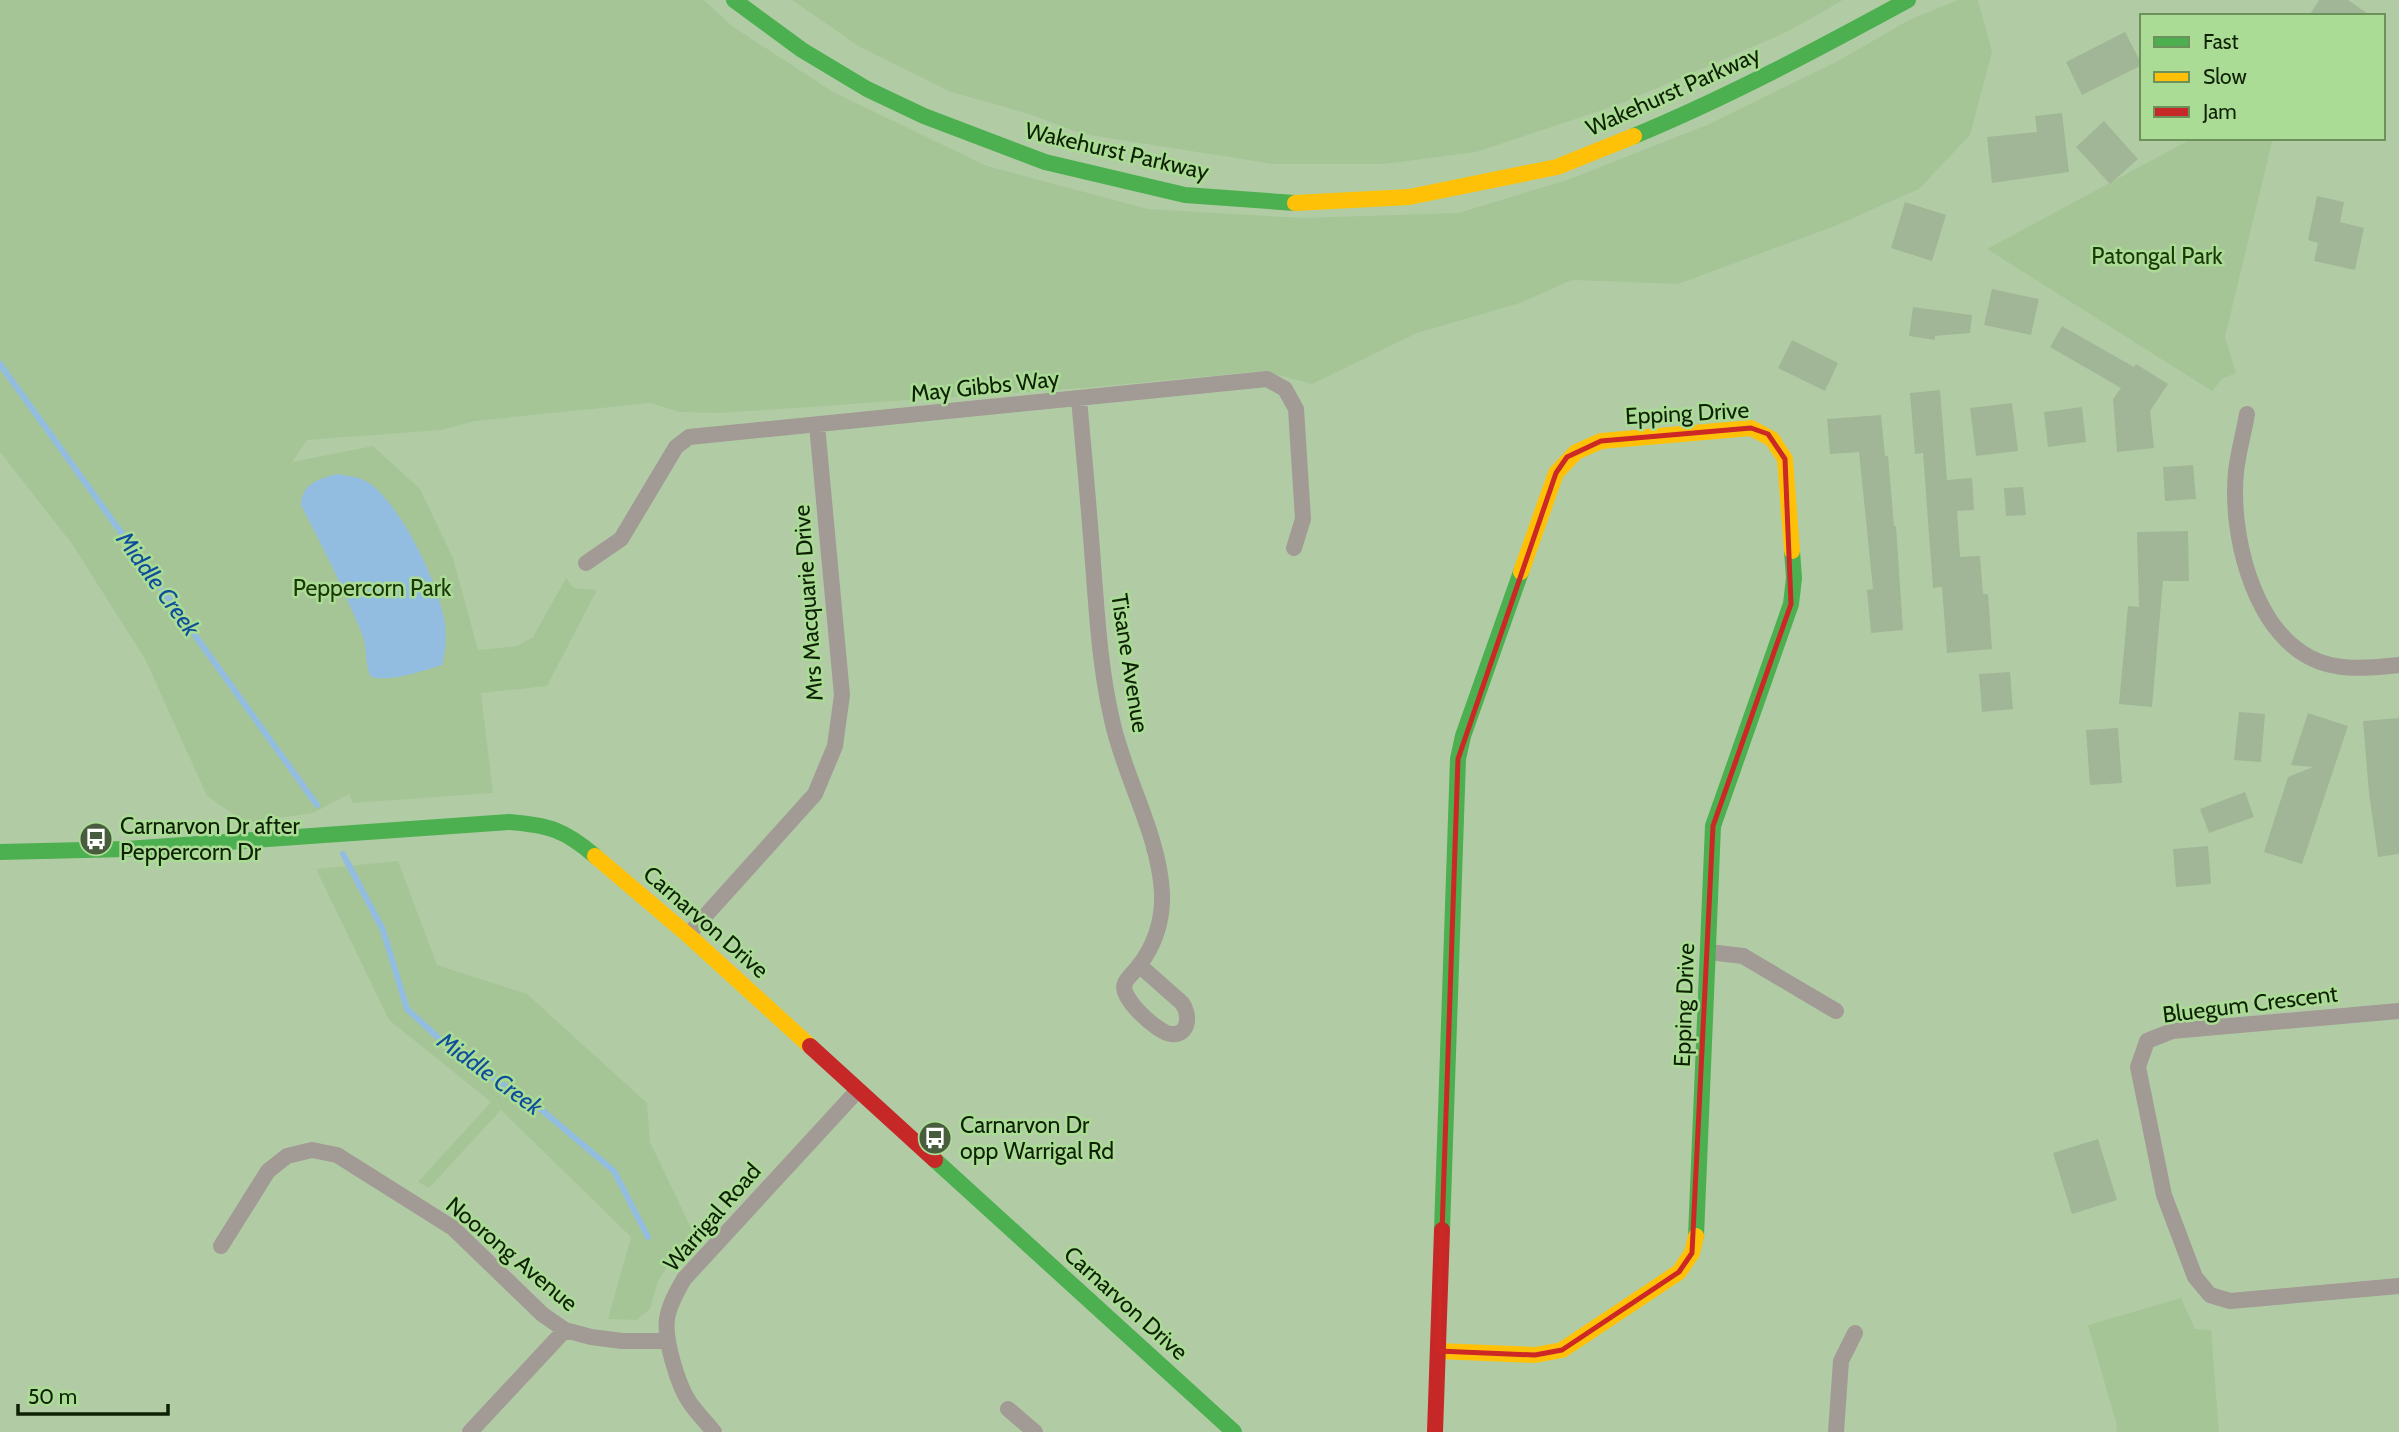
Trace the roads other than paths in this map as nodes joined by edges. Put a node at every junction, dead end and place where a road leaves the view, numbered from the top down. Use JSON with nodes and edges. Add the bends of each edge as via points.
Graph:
{"nodes":[{"id":1,"x":734,"y":0,"type":"edge"},
{"id":2,"x":1908,"y":0,"type":"edge"},
{"id":3,"x":1079,"y":399,"type":"junction"},
{"id":4,"x":2248,"y":414,"type":"dead end"},
{"id":5,"x":817,"y":425,"type":"junction"},
{"id":6,"x":1294,"y":548,"type":"dead end"},
{"id":7,"x":586,"y":563,"type":"dead end"},
{"id":8,"x":2399,"y":665,"type":"edge"},
{"id":9,"x":0,"y":852,"type":"edge"},
{"id":10,"x":688,"y":935,"type":"junction"},
{"id":11,"x":1709,"y":953,"type":"junction"},
{"id":12,"x":1139,"y":965,"type":"dead end"},
{"id":13,"x":1836,"y":1011,"type":"dead end"},
{"id":14,"x":2399,"y":1011,"type":"edge"},
{"id":15,"x":858,"y":1090,"type":"junction"},
{"id":16,"x":221,"y":1246,"type":"dead end"},
{"id":17,"x":2399,"y":1286,"type":"edge"},
{"id":18,"x":565,"y":1330,"type":"junction"},
{"id":19,"x":1855,"y":1334,"type":"dead end"},
{"id":20,"x":668,"y":1341,"type":"junction"},
{"id":21,"x":1438,"y":1351,"type":"junction"},
{"id":22,"x":1009,"y":1409,"type":"dead end"},
{"id":23,"x":470,"y":1432,"type":"edge"},
{"id":24,"x":714,"y":1432,"type":"edge"},
{"id":25,"x":1035,"y":1432,"type":"edge"},
{"id":26,"x":1234,"y":1432,"type":"edge"},
{"id":27,"x":1435,"y":1432,"type":"edge"},
{"id":28,"x":1836,"y":1432,"type":"edge"}],
"edges":[{"from":1,"to":2,"type":"street","name":"Wakehurst Parkway","via":[[802,50],[867,89],[1045,162],[1185,195],[1288,202],[1409,197],[1557,167],[1691,112]]},
{"from":3,"to":5,"type":"street","name":"May Gibbs Way"},
{"from":3,"to":6,"type":"street","name":"May Gibbs Way","via":[[1266,379],[1285,389],[1296,409],[1303,519]]},
{"from":3,"to":12,"type":"street","name":"Tisane Avenue","via":[[1099,640],[1112,721],[1157,859],[1162,893],[1160,922]]},
{"from":4,"to":8,"type":"street","via":[[2236,473],[2237,527],[2259,602],[2278,632],[2309,657],[2335,666]]},
{"from":5,"to":7,"type":"street","name":"May Gibbs Way","via":[[689,437],[676,447],[621,539]]},
{"from":5,"to":10,"type":"street","name":"Mrs Macquarie Drive","via":[[842,695],[835,746],[815,794]]},
{"from":9,"to":10,"type":"street","name":"Carnarvon Drive","via":[[187,846],[402,828],[532,823],[573,837]]},
{"from":10,"to":15,"type":"street","name":"Carnarvon Drive"},
{"from":11,"to":13,"type":"street","via":[[1743,956]]},
{"from":11,"to":21,"type":"street","name":"Epping Drive","via":[[1697,1233],[1692,1253],[1679,1272],[1562,1350],[1535,1355]]},
{"from":11,"to":21,"type":"street","name":"Epping Drive","via":[[1713,827],[1791,604],[1794,578],[1785,459],[1768,434],[1751,428],[1601,441],[1567,457],[1556,473],[1463,736],[1458,759]]},
{"from":14,"to":17,"type":"street","name":"Bluegum Crescent","via":[[2172,1031],[2147,1041],[2138,1067],[2164,1195],[2195,1277],[2210,1295],[2230,1301]]},
{"from":15,"to":20,"type":"street","name":"Warrigal Road","via":[[684,1279],[667,1320]]},
{"from":15,"to":26,"type":"street","name":"Carnarvon Drive"},
{"from":16,"to":18,"type":"street","name":"Noorong Avenue","via":[[268,1171],[287,1156],[312,1150],[337,1155],[453,1228],[542,1314]]},
{"from":18,"to":20,"type":"street","name":"Noorong Avenue","via":[[622,1341]]},
{"from":18,"to":23,"type":"street"},
{"from":19,"to":28,"type":"street","via":[[1841,1361]]},
{"from":20,"to":24,"type":"street","name":"Warrigal Road","via":[[688,1401]]},
{"from":21,"to":27,"type":"street","name":"Epping Drive"},
{"from":22,"to":25,"type":"street"}]}
